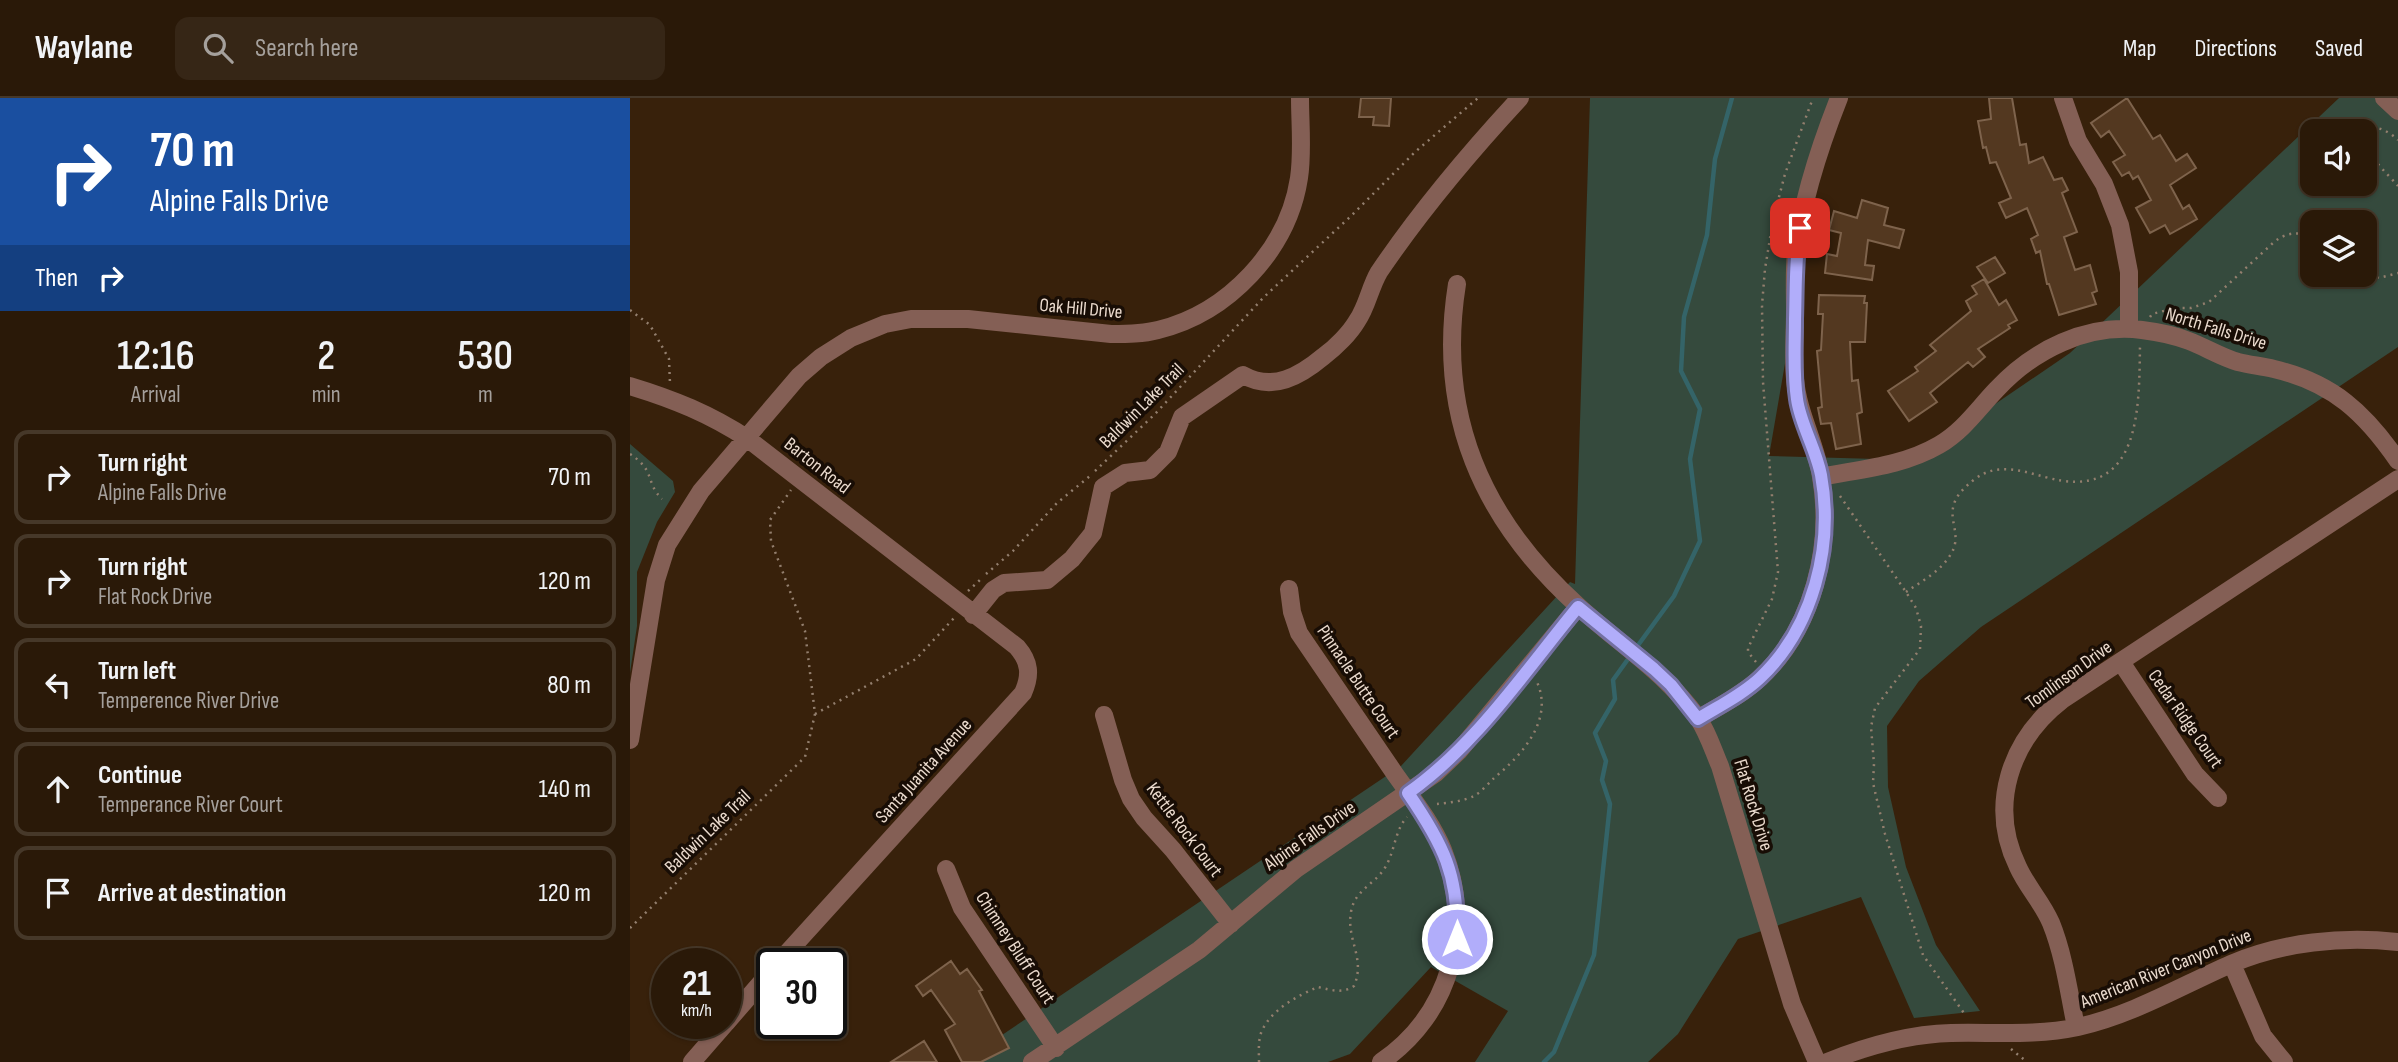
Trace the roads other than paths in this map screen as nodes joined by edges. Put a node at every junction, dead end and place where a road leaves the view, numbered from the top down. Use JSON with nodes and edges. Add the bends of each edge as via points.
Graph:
{"nodes":[{"id":1,"x":1300,"y":98,"type":"edge"},
{"id":2,"x":1520,"y":98,"type":"edge"},
{"id":3,"x":1839,"y":98,"type":"edge"},
{"id":4,"x":2063,"y":98,"type":"edge"},
{"id":5,"x":2384,"y":98,"type":"edge"},
{"id":6,"x":2398,"y":111,"type":"edge"},
{"id":7,"x":1457,"y":284,"type":"dead end"},
{"id":8,"x":2135,"y":330,"type":"junction"},
{"id":9,"x":630,"y":386,"type":"edge"},
{"id":10,"x":748,"y":439,"type":"junction"},
{"id":11,"x":2398,"y":461,"type":"edge"},
{"id":12,"x":1821,"y":477,"type":"junction"},
{"id":13,"x":2398,"y":479,"type":"edge"},
{"id":14,"x":1289,"y":589,"type":"dead end"},
{"id":15,"x":1578,"y":607,"type":"junction"},
{"id":16,"x":968,"y":611,"type":"junction"},
{"id":17,"x":2121,"y":662,"type":"junction"},
{"id":18,"x":633,"y":704,"type":"edge"},
{"id":19,"x":1104,"y":715,"type":"dead end"},
{"id":20,"x":1698,"y":719,"type":"junction"},
{"id":21,"x":630,"y":740,"type":"edge"},
{"id":22,"x":2218,"y":798,"type":"dead end"},
{"id":23,"x":1412,"y":799,"type":"junction"},
{"id":24,"x":946,"y":869,"type":"dead end"},
{"id":25,"x":1231,"y":924,"type":"junction"},
{"id":26,"x":2398,"y":942,"type":"edge"},
{"id":27,"x":792,"y":948,"type":"edge"},
{"id":28,"x":2232,"y":964,"type":"junction"},
{"id":29,"x":756,"y":988,"type":"edge"},
{"id":30,"x":742,"y":1005,"type":"edge"},
{"id":31,"x":2076,"y":1027,"type":"junction"},
{"id":32,"x":712,"y":1039,"type":"edge"},
{"id":33,"x":1056,"y":1048,"type":"junction"},
{"id":34,"x":692,"y":1062,"type":"edge"},
{"id":35,"x":1032,"y":1062,"type":"edge"},
{"id":36,"x":1381,"y":1062,"type":"edge"},
{"id":37,"x":1817,"y":1062,"type":"edge"},
{"id":38,"x":1827,"y":1062,"type":"edge"},
{"id":39,"x":2284,"y":1062,"type":"edge"}],
"edges":[{"from":1,"to":10,"type":"street","name":"Oak Hill Drive","via":[[1299,178],[1285,224],[1256,269],[1217,304],[1177,324],[1133,334],[943,318],[885,324],[821,357],[799,376]]},
{"from":2,"to":16,"type":"street","via":[[1430,203],[1377,275],[1358,321],[1326,355],[1292,378],[1256,382],[1243,375],[1182,416],[1168,452],[1150,470],[1125,473],[1103,486],[1093,533],[1072,559],[1047,580],[1004,583]]},
{"from":3,"to":12,"type":"street","via":[[1811,184],[1796,254],[1797,402]]},
{"from":4,"to":8,"type":"street","via":[[2078,141],[2104,184],[2120,225]]},
{"from":5,"to":6,"type":"street"},
{"from":7,"to":15,"type":"street","name":"Flat Rock Drive","via":[[1452,363],[1461,421],[1476,468],[1514,537]]},
{"from":8,"to":11,"type":"street","name":"North Falls Drive","via":[[2188,340],[2222,356],[2321,385],[2366,418]]},
{"from":8,"to":12,"type":"street","name":"North Falls Drive","via":[[2078,336],[2032,358],[1960,430],[1917,456]]},
{"from":9,"to":10,"type":"street","name":"Barton Road","via":[[701,411]]},
{"from":10,"to":16,"type":"street","name":"Barton Road"},
{"from":10,"to":18,"type":"street","name":"Oak Hill Drive","via":[[701,492],[667,545]]},
{"from":12,"to":20,"type":"street","via":[[1822,544],[1814,587],[1800,625],[1765,673]]},
{"from":13,"to":17,"type":"street","name":"Tomlinson Drive"},
{"from":14,"to":23,"type":"street","name":"Pinnacle Butte Court","via":[[1299,633]]},
{"from":15,"to":20,"type":"street","name":"Flat Rock Drive","via":[[1671,685]]},
{"from":15,"to":23,"type":"street","name":"Alpine Falls Drive","via":[[1459,751]]},
{"from":16,"to":27,"type":"street","name":"Santa Juanita Avenue","via":[[1025,657],[1029,674],[1023,693]]},
{"from":17,"to":22,"type":"street","name":"Cedar Ridge Court","via":[[2195,774]]},
{"from":17,"to":31,"type":"street","name":"Tomlinson Drive","via":[[2041,718],[2018,751],[2005,790],[2009,844],[2054,931]]},
{"from":18,"to":21,"type":"street","name":"Oak Hill Drive"},
{"from":19,"to":25,"type":"street","name":"Kettle Rock Court","via":[[1131,799]]},
{"from":20,"to":37,"type":"street","name":"Flat Rock Drive","via":[[1720,766],[1792,1004]]},
{"from":23,"to":25,"type":"street","name":"Alpine Falls Drive","via":[[1296,869]]},
{"from":23,"to":36,"type":"street","name":"Pinnacle Butte Court","via":[[1442,847],[1451,873],[1457,939],[1448,977],[1426,1019]]},
{"from":24,"to":33,"type":"street","name":"Chimney Bluff Court","via":[[962,908]]},
{"from":25,"to":33,"type":"street","name":"Alpine Falls Drive"},
{"from":26,"to":28,"type":"street","name":"American River Canyon Drive","via":[[2342,939],[2307,943]]},
{"from":28,"to":31,"type":"street","name":"American River Canyon Drive","via":[[2128,1012]]},
{"from":28,"to":39,"type":"street","via":[[2263,1036]]},
{"from":29,"to":30,"type":"street"},
{"from":31,"to":38,"type":"street","name":"American River Canyon Drive","via":[[1915,1036]]},
{"from":32,"to":34,"type":"street"},
{"from":33,"to":35,"type":"street","name":"Alpine Falls Drive"}]}
